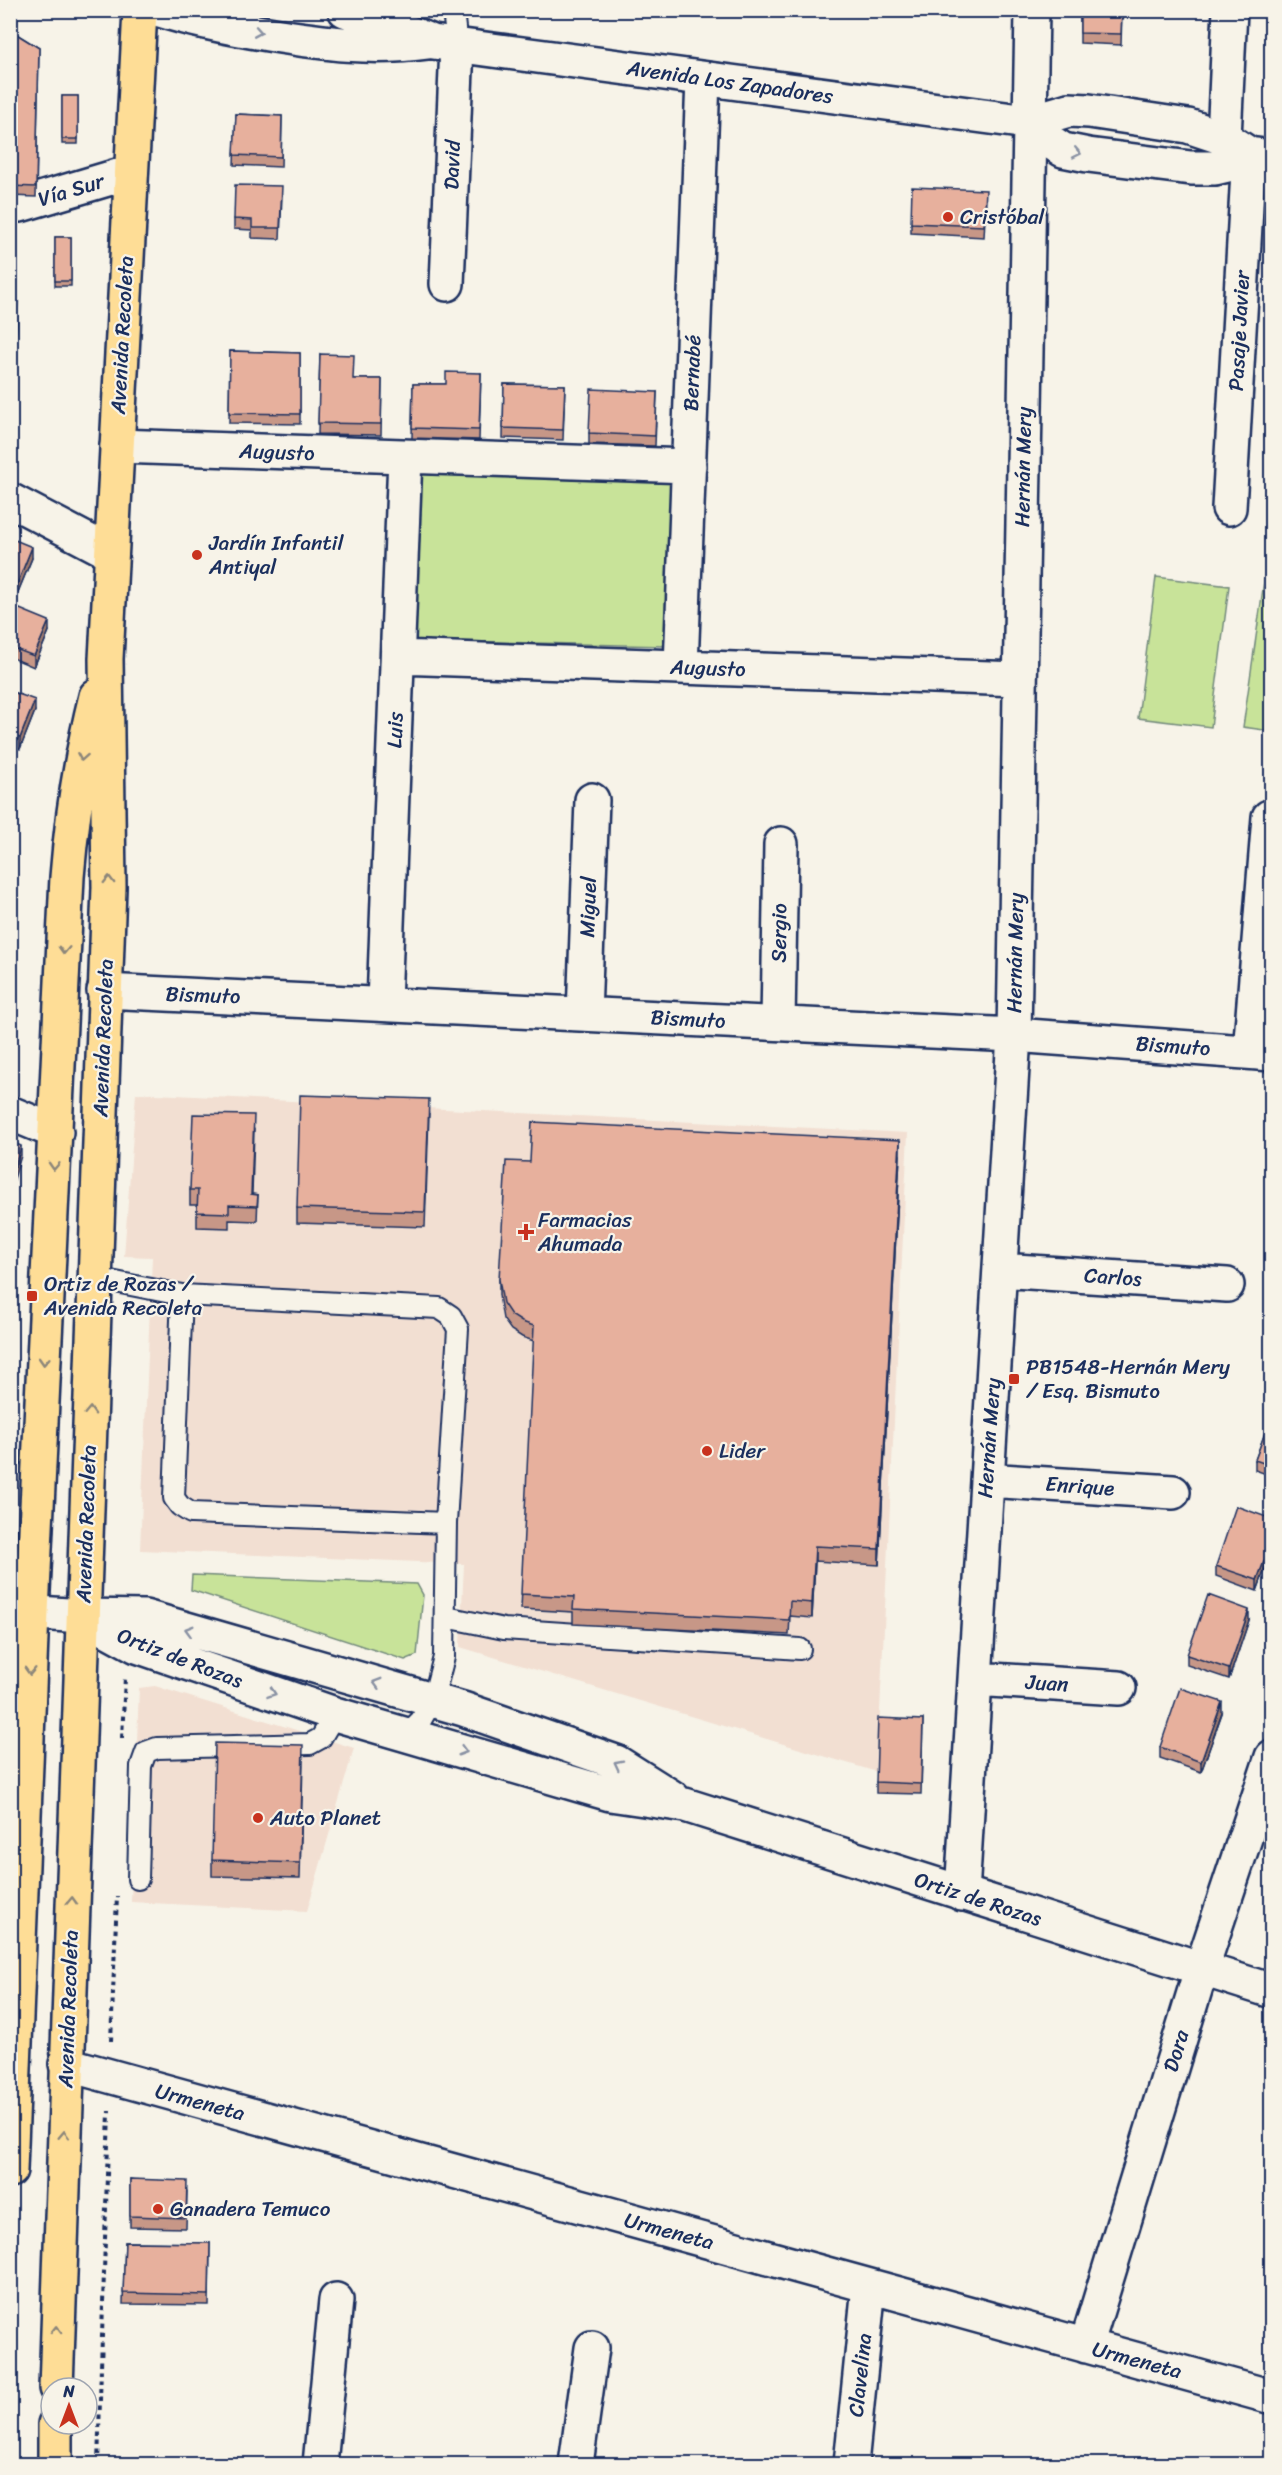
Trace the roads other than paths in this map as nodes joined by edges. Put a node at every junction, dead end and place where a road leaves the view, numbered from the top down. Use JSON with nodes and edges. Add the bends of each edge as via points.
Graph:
{"nodes":[{"id":1,"x":140,"y":10,"type":"edge"},
{"id":2,"x":160,"y":10,"type":"edge"},
{"id":3,"x":345,"y":10,"type":"edge"},
{"id":4,"x":453,"y":10,"type":"edge"},
{"id":5,"x":1032,"y":10,"type":"edge"},
{"id":6,"x":1230,"y":10,"type":"edge"},
{"id":7,"x":445,"y":44,"type":"junction"},
{"id":8,"x":703,"y":79,"type":"junction"},
{"id":9,"x":1028,"y":122,"type":"junction"},
{"id":10,"x":1248,"y":150,"type":"edge"},
{"id":11,"x":130,"y":172,"type":"junction"},
{"id":12,"x":10,"y":205,"type":"edge"},
{"id":13,"x":447,"y":284,"type":"dead end"},
{"id":14,"x":117,"y":446,"type":"junction"},
{"id":15,"x":405,"y":457,"type":"junction"},
{"id":16,"x":689,"y":466,"type":"junction"},
{"id":17,"x":10,"y":500,"type":"edge"},
{"id":18,"x":1229,"y":508,"type":"dead end"},
{"id":19,"x":111,"y":553,"type":"junction"},
{"id":20,"x":398,"y":657,"type":"junction"},
{"id":21,"x":106,"y":659,"type":"junction"},
{"id":22,"x":681,"y":667,"type":"junction"},
{"id":23,"x":1019,"y":679,"type":"junction"},
{"id":24,"x":592,"y":800,"type":"dead end"},
{"id":25,"x":1269,"y":816,"type":"dead end"},
{"id":26,"x":781,"y":844,"type":"dead end"},
{"id":27,"x":104,"y":991,"type":"junction"},
{"id":28,"x":384,"y":1003,"type":"junction"},
{"id":29,"x":584,"y":1014,"type":"junction"},
{"id":30,"x":778,"y":1023,"type":"junction"},
{"id":31,"x":1014,"y":1035,"type":"junction"},
{"id":32,"x":1261,"y":1053,"type":"edge"},
{"id":33,"x":10,"y":1113,"type":"edge"},
{"id":34,"x":56,"y":1131,"type":"junction"},
{"id":35,"x":1000,"y":1270,"type":"junction"},
{"id":36,"x":94,"y":1278,"type":"junction"},
{"id":37,"x":1227,"y":1285,"type":"dead end"},
{"id":38,"x":182,"y":1295,"type":"junction"},
{"id":39,"x":987,"y":1480,"type":"junction"},
{"id":40,"x":1173,"y":1492,"type":"dead end"},
{"id":41,"x":446,"y":1523,"type":"junction"},
{"id":42,"x":21,"y":1612,"type":"edge"},
{"id":43,"x":82,"y":1616,"type":"junction"},
{"id":44,"x":446,"y":1617,"type":"junction"},
{"id":45,"x":800,"y":1648,"type":"dead end"},
{"id":46,"x":975,"y":1679,"type":"junction"},
{"id":47,"x":1119,"y":1688,"type":"dead end"},
{"id":48,"x":433,"y":1699,"type":"junction"},
{"id":49,"x":334,"y":1714,"type":"junction"},
{"id":50,"x":407,"y":1734,"type":"junction"},
{"id":51,"x":1272,"y":1757,"type":"edge"},
{"id":52,"x":685,"y":1806,"type":"junction"},
{"id":53,"x":138,"y":1879,"type":"dead end"},
{"id":54,"x":962,"y":1894,"type":"junction"},
{"id":55,"x":1202,"y":1970,"type":"junction"},
{"id":56,"x":1272,"y":1991,"type":"edge"},
{"id":57,"x":17,"y":2007,"type":"junction"},
{"id":58,"x":66,"y":2064,"type":"junction"},
{"id":59,"x":10,"y":2170,"type":"edge"},
{"id":60,"x":869,"y":2286,"type":"junction"},
{"id":61,"x":336,"y":2300,"type":"dead end"},
{"id":62,"x":1086,"y":2346,"type":"junction"},
{"id":63,"x":592,"y":2348,"type":"dead end"},
{"id":64,"x":56,"y":2376,"type":"edge"},
{"id":65,"x":1272,"y":2397,"type":"edge"},
{"id":66,"x":55,"y":2436,"type":"edge"},
{"id":67,"x":55,"y":2464,"type":"edge"},
{"id":68,"x":320,"y":2464,"type":"edge"},
{"id":69,"x":576,"y":2464,"type":"edge"},
{"id":70,"x":851,"y":2464,"type":"edge"}],
"edges":[{"from":1,"to":11,"type":"main road","name":"Avenida Recoleta"},
{"from":2,"to":7,"type":"street","name":"Avenida Los Zapadores","one_way":true,"via":[[333,45]]},
{"from":3,"to":7,"type":"street","name":"Avenida Los Zapadores"},
{"from":4,"to":7,"type":"lane"},
{"from":5,"to":9,"type":"street","name":"Hernán Mery"},
{"from":6,"to":10,"type":"street","name":"Pasaje Javier"},
{"from":7,"to":8,"type":"street","name":"Avenida Los Zapadores"},
{"from":7,"to":13,"type":"street","name":"David"},
{"from":8,"to":9,"type":"street","name":"Avenida Los Zapadores"},
{"from":8,"to":16,"type":"street","name":"Bernabé"},
{"from":9,"to":10,"type":"street","name":"Avenida Los Zapadores","via":[[1069,110],[1089,111],[1188,126]]},
{"from":9,"to":10,"type":"street","one_way":true,"via":[[1063,150],[1191,168],[1232,164]]},
{"from":9,"to":23,"type":"street","name":"Hernán Mery"},
{"from":10,"to":18,"type":"street","name":"Pasaje Javier"},
{"from":11,"to":12,"type":"street","name":"Vía Sur"},
{"from":11,"to":14,"type":"main road","name":"Avenida Recoleta"},
{"from":14,"to":15,"type":"street","name":"Augusto"},
{"from":14,"to":19,"type":"main road","name":"Avenida Recoleta"},
{"from":15,"to":16,"type":"street","name":"Augusto"},
{"from":15,"to":20,"type":"street","name":"Luis"},
{"from":16,"to":22,"type":"street","name":"Bernabé"},
{"from":17,"to":19,"type":"street"},
{"from":19,"to":21,"type":"main road","name":"Avenida Recoleta"},
{"from":20,"to":22,"type":"street","name":"Augusto"},
{"from":20,"to":28,"type":"street","name":"Luis"},
{"from":27,"to":21,"type":"main road","name":"Avenida Recoleta","one_way":true,"via":[[109,796]]},
{"from":21,"to":34,"type":"main road","name":"Avenida Recoleta","one_way":true,"via":[[84,741],[71,832]]},
{"from":22,"to":23,"type":"street","name":"Augusto"},
{"from":23,"to":31,"type":"street","name":"Hernán Mery"},
{"from":24,"to":29,"type":"street","name":"Miguel"},
{"from":25,"to":32,"type":"street"},
{"from":26,"to":30,"type":"street","name":"Sergio"},
{"from":27,"to":28,"type":"street","name":"Bismuto"},
{"from":27,"to":36,"type":"main road","name":"Avenida Recoleta"},
{"from":28,"to":29,"type":"street","name":"Bismuto"},
{"from":29,"to":30,"type":"street","name":"Bismuto"},
{"from":30,"to":31,"type":"street","name":"Bismuto"},
{"from":31,"to":32,"type":"street","name":"Bismuto"},
{"from":31,"to":35,"type":"street","name":"Hernán Mery"},
{"from":33,"to":34,"type":"street"},
{"from":34,"to":42,"type":"main road","name":"Avenida Recoleta","one_way":true},
{"from":35,"to":37,"type":"street","name":"Carlos"},
{"from":35,"to":39,"type":"street","name":"Hernán Mery"},
{"from":36,"to":38,"type":"lane"},
{"from":43,"to":36,"type":"main road","name":"Avenida Recoleta","one_way":true},
{"from":38,"to":41,"type":"lane","via":[[439,1308],[451,1316],[458,1329]]},
{"from":38,"to":41,"type":"lane","via":[[174,1498],[180,1506],[191,1513]]},
{"from":39,"to":40,"type":"street","name":"Enrique"},
{"from":39,"to":46,"type":"street","name":"Hernán Mery"},
{"from":41,"to":44,"type":"lane"},
{"from":42,"to":43,"type":"street"},
{"from":42,"to":57,"type":"main road","name":"Avenida Recoleta","one_way":true},
{"from":48,"to":43,"type":"street","name":"Ortiz de Rozas","one_way":true,"via":[[144,1617]]},
{"from":43,"to":49,"type":"street","name":"Ortiz de Rozas","one_way":true,"via":[[137,1646]]},
{"from":58,"to":43,"type":"main road","name":"Avenida Recoleta","one_way":true},
{"from":44,"to":45,"type":"lane","via":[[504,1629]]},
{"from":44,"to":48,"type":"lane","via":[[444,1657]]},
{"from":46,"to":47,"type":"street","name":"Juan"},
{"from":46,"to":54,"type":"street","name":"Hernán Mery"},
{"from":48,"to":50,"type":"lane"},
{"from":52,"to":48,"type":"street","name":"Ortiz de Rozas","one_way":true,"via":[[616,1761]]},
{"from":49,"to":50,"type":"street","name":"Ortiz de Rozas"},
{"from":49,"to":53,"type":"lane","via":[[321,1738],[310,1744],[157,1748],[146,1752],[141,1766]]},
{"from":50,"to":52,"type":"street","name":"Ortiz de Rozas","one_way":true,"via":[[610,1794]]},
{"from":51,"to":55,"type":"street","name":"Dora"},
{"from":52,"to":54,"type":"street","name":"Ortiz de Rozas"},
{"from":54,"to":55,"type":"street","name":"Ortiz de Rozas"},
{"from":55,"to":56,"type":"street","name":"Ortiz de Rozas"},
{"from":55,"to":62,"type":"street","name":"Dora"},
{"from":57,"to":58,"type":"main road","via":[[35,2045]]},
{"from":57,"to":59,"type":"main road","name":"Avenida Recoleta"},
{"from":58,"to":60,"type":"street","name":"Urmeneta"},
{"from":64,"to":58,"type":"main road","name":"Avenida Recoleta","one_way":true},
{"from":60,"to":62,"type":"street","name":"Urmeneta"},
{"from":60,"to":70,"type":"street","name":"Clavelina"},
{"from":61,"to":68,"type":"street"},
{"from":62,"to":65,"type":"street","name":"Urmeneta"},
{"from":63,"to":69,"type":"street"},
{"from":66,"to":67,"type":"main road"}]}
